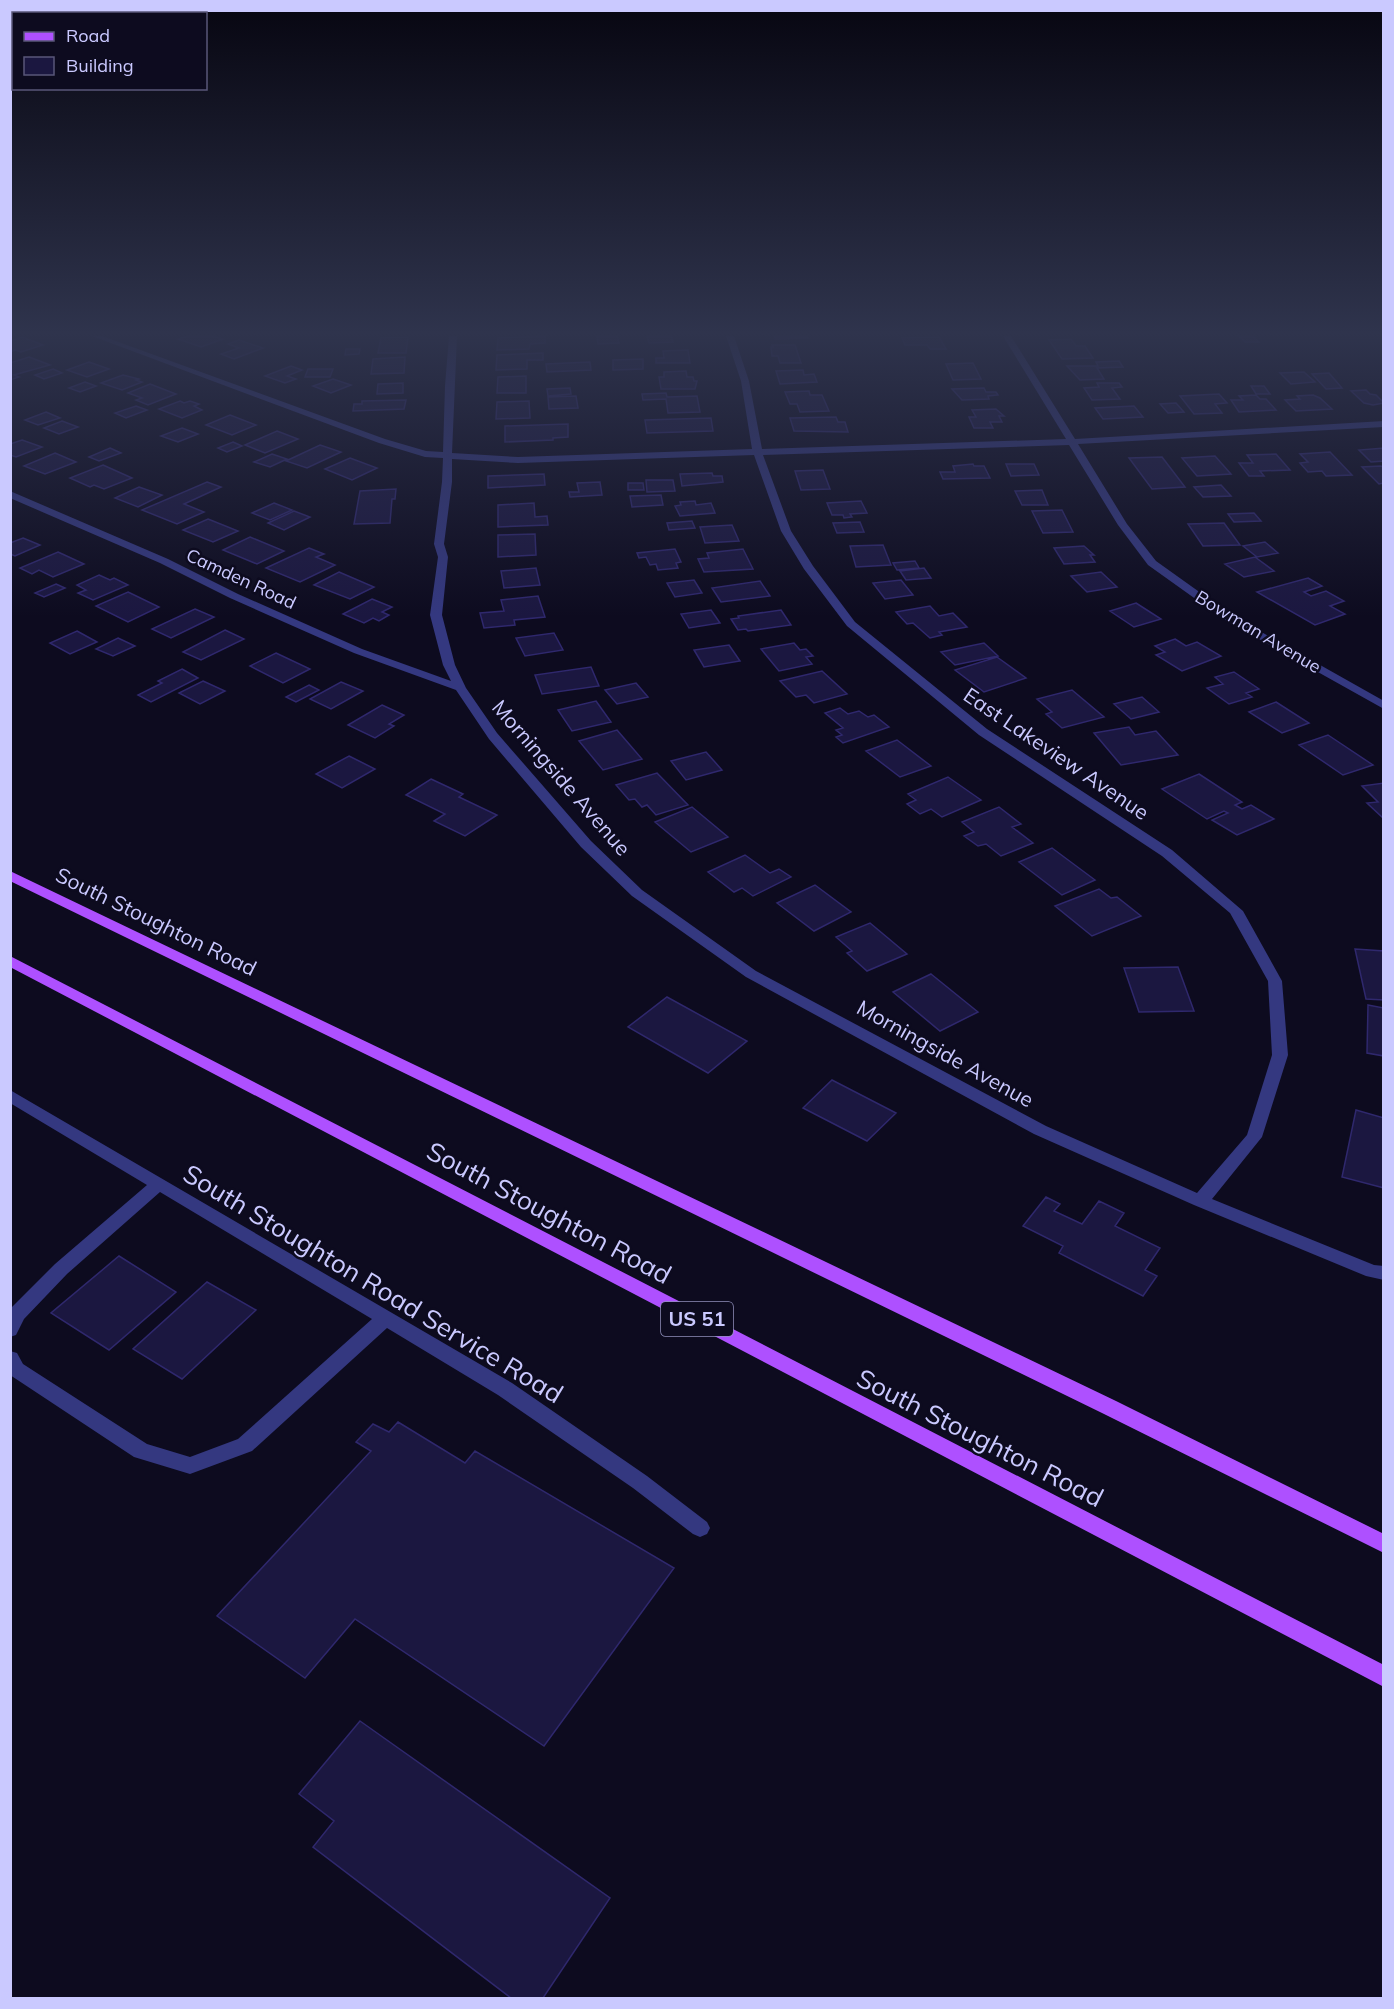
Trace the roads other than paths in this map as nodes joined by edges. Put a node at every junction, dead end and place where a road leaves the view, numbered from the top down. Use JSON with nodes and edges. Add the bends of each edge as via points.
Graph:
{"nodes":[{"id":1,"x":350,"y":430,"type":"edge"},
{"id":2,"x":449,"y":430,"type":"edge"},
{"id":3,"x":752,"y":430,"type":"edge"},
{"id":4,"x":1064,"y":430,"type":"edge"},
{"id":5,"x":1278,"y":430,"type":"edge"},
{"id":6,"x":1072,"y":441,"type":"junction"},
{"id":7,"x":758,"y":451,"type":"junction"},
{"id":8,"x":448,"y":456,"type":"junction"},
{"id":9,"x":10,"y":494,"type":"edge"},
{"id":10,"x":460,"y":688,"type":"junction"},
{"id":11,"x":1383,"y":706,"type":"edge"},
{"id":12,"x":10,"y":875,"type":"edge"},
{"id":13,"x":10,"y":961,"type":"edge"},
{"id":14,"x":10,"y":1095,"type":"edge"},
{"id":15,"x":159,"y":1184,"type":"junction"},
{"id":16,"x":1200,"y":1200,"type":"junction"},
{"id":17,"x":1383,"y":1273,"type":"edge"},
{"id":18,"x":385,"y":1318,"type":"junction"},
{"id":19,"x":10,"y":1330,"type":"edge"},
{"id":20,"x":10,"y":1358,"type":"edge"},
{"id":21,"x":700,"y":1528,"type":"dead end"},
{"id":22,"x":1383,"y":1544,"type":"edge"},
{"id":23,"x":1383,"y":1677,"type":"edge"}],
"edges":[{"from":1,"to":8,"type":"street","via":[[425,454]]},
{"from":2,"to":8,"type":"street","name":"Morningside Avenue"},
{"from":3,"to":7,"type":"street","name":"East Lakeview Avenue"},
{"from":4,"to":6,"type":"street","name":"Bowman Avenue"},
{"from":5,"to":6,"type":"street"},
{"from":6,"to":7,"type":"street"},
{"from":6,"to":11,"type":"street","name":"Bowman Avenue","via":[[1123,525],[1152,563],[1228,618]]},
{"from":7,"to":8,"type":"street","via":[[518,460]]},
{"from":7,"to":16,"type":"street","name":"East Lakeview Avenue","via":[[786,531],[851,624],[984,732],[1167,853],[1236,910],[1275,981],[1280,1055],[1254,1137]]},
{"from":8,"to":10,"type":"street","name":"Morningside Avenue","via":[[436,615],[449,665]]},
{"from":9,"to":10,"type":"street","name":"Camden Road","via":[[358,651]]},
{"from":10,"to":16,"type":"street","name":"Morningside Avenue","via":[[493,736],[607,866],[637,893],[751,974],[1040,1130]]},
{"from":12,"to":22,"type":"main road","name":"South Stoughton Road","via":[[1109,1407]]},
{"from":13,"to":23,"type":"main road","name":"South Stoughton Road","number":"US 51"},
{"from":14,"to":15,"type":"street","name":"South Stoughton Road Service Road"},
{"from":15,"to":18,"type":"street","name":"South Stoughton Road Service Road"},
{"from":15,"to":19,"type":"street","via":[[60,1269],[16,1315]]},
{"from":16,"to":17,"type":"street"},
{"from":18,"to":20,"type":"street","via":[[244,1445],[190,1466],[141,1451],[16,1369]]},
{"from":18,"to":21,"type":"street","name":"South Stoughton Road Service Road","via":[[504,1389]]}]}
